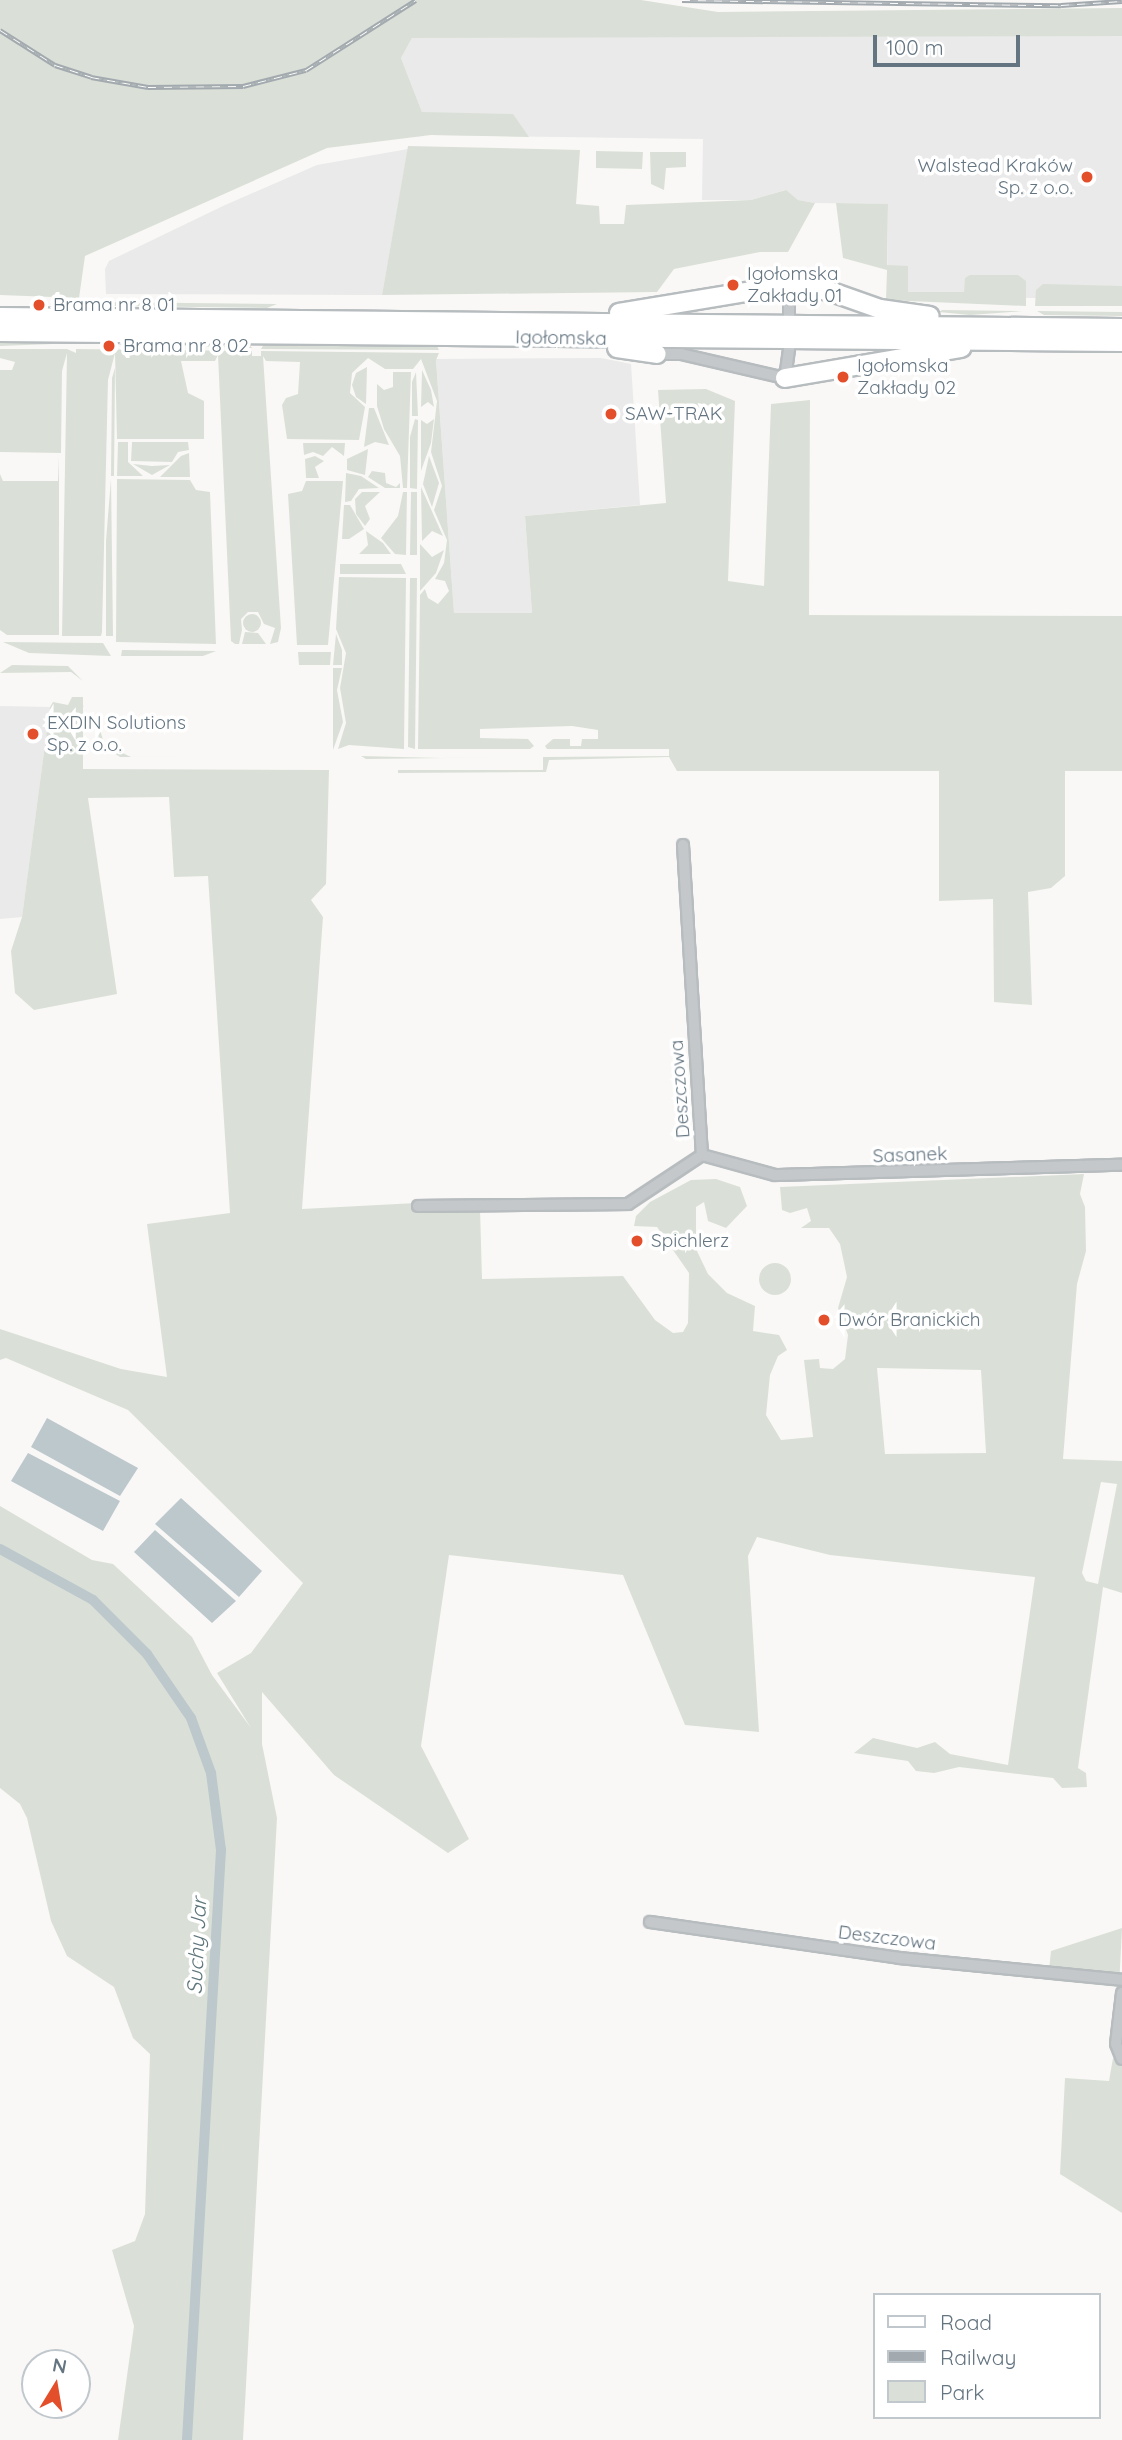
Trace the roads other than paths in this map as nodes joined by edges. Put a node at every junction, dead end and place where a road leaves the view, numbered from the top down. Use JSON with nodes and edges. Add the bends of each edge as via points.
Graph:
{"nodes":[{"id":1,"x":789,"y":285,"type":"junction"},
{"id":2,"x":789,"y":316,"type":"dead end"},
{"id":3,"x":0,"y":317,"type":"edge"},
{"id":4,"x":1122,"y":328,"type":"edge"},
{"id":5,"x":533,"y":329,"type":"junction"},
{"id":6,"x":0,"y":332,"type":"edge"},
{"id":7,"x":1011,"y":334,"type":"junction"},
{"id":8,"x":1122,"y":342,"type":"edge"},
{"id":9,"x":789,"y":348,"type":"dead end"},
{"id":10,"x":657,"y":354,"type":"joint"},
{"id":11,"x":785,"y":378,"type":"junction"},
{"id":12,"x":683,"y":845,"type":"dead end"},
{"id":13,"x":702,"y":1155,"type":"junction"},
{"id":14,"x":1122,"y":1165,"type":"edge"},
{"id":15,"x":418,"y":1206,"type":"dead end"},
{"id":16,"x":650,"y":1922,"type":"dead end"},
{"id":17,"x":1122,"y":1980,"type":"edge"},
{"id":18,"x":1122,"y":1993,"type":"edge"},
{"id":19,"x":1122,"y":2059,"type":"edge"}],
"edges":[{"from":1,"to":2,"type":"street"},
{"from":1,"to":5,"type":"main road"},
{"from":1,"to":7,"type":"main road","via":[[818,288],[889,311]]},
{"from":3,"to":5,"type":"main road","name":"Igołomska"},
{"from":4,"to":7,"type":"main road","name":"Igołomska"},
{"from":5,"to":6,"type":"main road","name":"Igołomska"},
{"from":5,"to":7,"type":"main road","name":"Igołomska"},
{"from":5,"to":10,"type":"main road"},
{"from":7,"to":8,"type":"main road","name":"Igołomska"},
{"from":7,"to":11,"type":"main road"},
{"from":9,"to":11,"type":"street"},
{"from":10,"to":11,"type":"street","via":[[681,354]]},
{"from":12,"to":13,"type":"street","name":"Deszczowa"},
{"from":13,"to":14,"type":"street","name":"Sasanek","via":[[775,1175]]},
{"from":13,"to":15,"type":"street","name":"Deszczowa","via":[[628,1204]]},
{"from":16,"to":17,"type":"street","name":"Deszczowa","via":[[899,1958]]},
{"from":18,"to":19,"type":"street","via":[[1116,2044]]}]}
